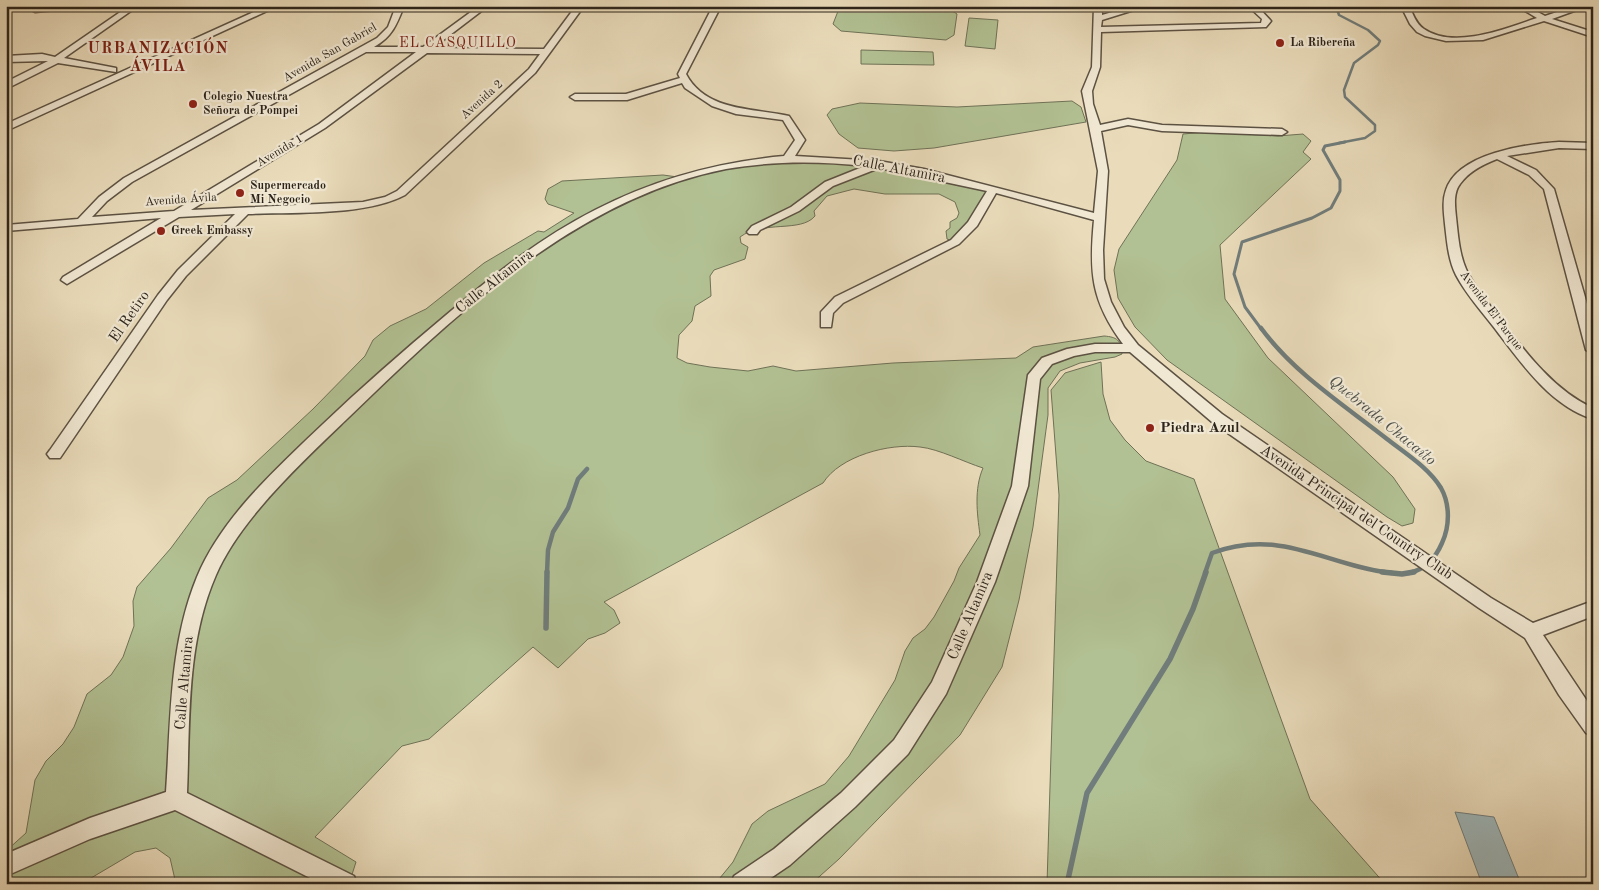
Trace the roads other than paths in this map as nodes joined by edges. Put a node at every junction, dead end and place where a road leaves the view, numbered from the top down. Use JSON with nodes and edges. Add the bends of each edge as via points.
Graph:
{"nodes":[{"id":1,"x":92,"y":6,"type":"edge"},
{"id":2,"x":134,"y":6,"type":"edge"},
{"id":3,"x":274,"y":6,"type":"edge"},
{"id":4,"x":400,"y":6,"type":"edge"},
{"id":5,"x":484,"y":6,"type":"edge"},
{"id":6,"x":580,"y":6,"type":"edge"},
{"id":7,"x":716,"y":6,"type":"edge"},
{"id":8,"x":1098,"y":6,"type":"edge"},
{"id":9,"x":1143,"y":6,"type":"edge"},
{"id":10,"x":1252,"y":6,"type":"edge"},
{"id":11,"x":1406,"y":6,"type":"edge"},
{"id":12,"x":1521,"y":6,"type":"edge"},
{"id":13,"x":1584,"y":6,"type":"edge"},
{"id":14,"x":36,"y":10,"type":"dead end"},
{"id":15,"x":1545,"y":20,"type":"junction"},
{"id":16,"x":1097,"y":24,"type":"junction"},
{"id":17,"x":1593,"y":35,"type":"edge"},
{"id":18,"x":366,"y":49,"type":"junction"},
{"id":19,"x":427,"y":50,"type":"junction"},
{"id":20,"x":548,"y":52,"type":"junction"},
{"id":21,"x":6,"y":59,"type":"edge"},
{"id":22,"x":58,"y":59,"type":"junction"},
{"id":23,"x":113,"y":70,"type":"dead end"},
{"id":24,"x":684,"y":80,"type":"junction"},
{"id":25,"x":6,"y":86,"type":"edge"},
{"id":26,"x":575,"y":97,"type":"dead end"},
{"id":27,"x":1091,"y":114,"type":"junction"},
{"id":28,"x":1128,"y":122,"type":"junction"},
{"id":29,"x":6,"y":128,"type":"edge"},
{"id":30,"x":1096,"y":129,"type":"junction"},
{"id":31,"x":1282,"y":132,"type":"dead end"},
{"id":32,"x":1593,"y":146,"type":"edge"},
{"id":33,"x":1497,"y":155,"type":"junction"},
{"id":34,"x":788,"y":160,"type":"junction"},
{"id":35,"x":881,"y":164,"type":"junction"},
{"id":36,"x":993,"y":190,"type":"junction"},
{"id":37,"x":388,"y":200,"type":"joint"},
{"id":38,"x":246,"y":210,"type":"junction"},
{"id":39,"x":174,"y":214,"type":"junction"},
{"id":40,"x":1099,"y":218,"type":"junction"},
{"id":41,"x":82,"y":221,"type":"junction"},
{"id":42,"x":6,"y":228,"type":"edge"},
{"id":43,"x":753,"y":232,"type":"dead end"},
{"id":44,"x":67,"y":280,"type":"dead end"},
{"id":45,"x":826,"y":324,"type":"dead end"},
{"id":46,"x":1133,"y":348,"type":"junction"},
{"id":47,"x":1593,"y":350,"type":"edge"},
{"id":48,"x":1589,"y":413,"type":"edge"},
{"id":49,"x":1593,"y":426,"type":"edge"},
{"id":50,"x":55,"y":454,"type":"dead end"},
{"id":51,"x":1593,"y":608,"type":"edge"},
{"id":52,"x":1531,"y":632,"type":"junction"},
{"id":53,"x":1593,"y":726,"type":"edge"},
{"id":54,"x":176,"y":799,"type":"junction"},
{"id":55,"x":6,"y":865,"type":"edge"},
{"id":56,"x":346,"y":884,"type":"edge"},
{"id":57,"x":742,"y":884,"type":"edge"}],
"edges":[{"from":1,"to":14,"type":"street"},
{"from":2,"to":22,"type":"street"},
{"from":3,"to":29,"type":"street"},
{"from":4,"to":18,"type":"street","name":"Avenida San Gabriel","via":[[392,28]]},
{"from":5,"to":19,"type":"street","name":"Avenida 1"},
{"from":6,"to":20,"type":"street","name":"Avenida 2"},
{"from":7,"to":24,"type":"street","via":[[682,74]]},
{"from":8,"to":16,"type":"street","name":"Avenida Principal del Country Club"},
{"from":9,"to":16,"type":"street"},
{"from":10,"to":16,"type":"street","via":[[1266,18],[1263,25]]},
{"from":11,"to":15,"type":"street","via":[[1415,26],[1432,35],[1453,39],[1483,38]]},
{"from":12,"to":15,"type":"street"},
{"from":13,"to":15,"type":"street"},
{"from":15,"to":17,"type":"street"},
{"from":16,"to":27,"type":"street","name":"Avenida Principal del Country Club","via":[[1096,67],[1087,91]]},
{"from":18,"to":19,"type":"street"},
{"from":18,"to":41,"type":"street","name":"Avenida San Gabriel","via":[[128,180]]},
{"from":19,"to":20,"type":"street"},
{"from":19,"to":39,"type":"street","name":"Avenida 1","via":[[322,126]]},
{"from":20,"to":37,"type":"street","name":"Avenida 2","via":[[532,71],[401,193]]},
{"from":21,"to":22,"type":"street","via":[[30,56]]},
{"from":22,"to":23,"type":"street"},
{"from":22,"to":25,"type":"street"},
{"from":24,"to":26,"type":"street","via":[[628,97]]},
{"from":24,"to":34,"type":"street","via":[[697,93],[727,109],[786,118],[800,140]]},
{"from":27,"to":28,"type":"street"},
{"from":27,"to":30,"type":"street","name":"Avenida Principal del Country Club"},
{"from":28,"to":30,"type":"street"},
{"from":28,"to":31,"type":"street","via":[[1162,128]]},
{"from":30,"to":40,"type":"street","name":"Avenida Principal del Country Club","via":[[1104,171]]},
{"from":32,"to":33,"type":"street","name":"Avenida El Parque","via":[[1540,147]]},
{"from":33,"to":47,"type":"street","via":[[1534,174],[1549,188]]},
{"from":33,"to":48,"type":"street","name":"Avenida El Parque","via":[[1455,181],[1449,197],[1457,267],[1542,376],[1570,402]]},
{"from":34,"to":35,"type":"street","name":"Calle Altamira","via":[[836,159]]},
{"from":34,"to":54,"type":"street","name":"Calle Altamira","via":[[745,163],[664,184],[581,222],[534,251],[421,342],[352,403],[279,478],[235,529],[206,575],[186,640]]},
{"from":35,"to":36,"type":"street","name":"Calle Altamira"},
{"from":35,"to":43,"type":"street","via":[[829,184],[795,209]]},
{"from":36,"to":40,"type":"street","name":"Calle Altamira"},
{"from":36,"to":45,"type":"street","via":[[973,224],[954,242],[839,300],[827,312]]},
{"from":37,"to":38,"type":"street","name":"Avenida Ávila","via":[[363,205]]},
{"from":38,"to":39,"type":"street","name":"Avenida Ávila"},
{"from":38,"to":50,"type":"street","name":"El Retiro","via":[[182,273],[162,298]]},
{"from":39,"to":41,"type":"street","name":"Avenida Ávila"},
{"from":39,"to":44,"type":"street","name":"Avenida 1"},
{"from":40,"to":46,"type":"street","name":"Avenida Principal del Country Club","via":[[1098,279],[1118,328]]},
{"from":41,"to":42,"type":"street","name":"Avenida Ávila"},
{"from":46,"to":52,"type":"street","name":"Avenida Principal del Country Club","via":[[1217,418]]},
{"from":46,"to":57,"type":"street","name":"Calle Altamira","via":[[1072,352],[1047,360],[1033,378],[1020,486],[986,582],[939,688],[901,747],[848,800],[782,857]]},
{"from":48,"to":49,"type":"street"},
{"from":51,"to":52,"type":"street"},
{"from":52,"to":53,"type":"street"},
{"from":54,"to":55,"type":"street","via":[[108,820]]},
{"from":54,"to":56,"type":"street"}]}
